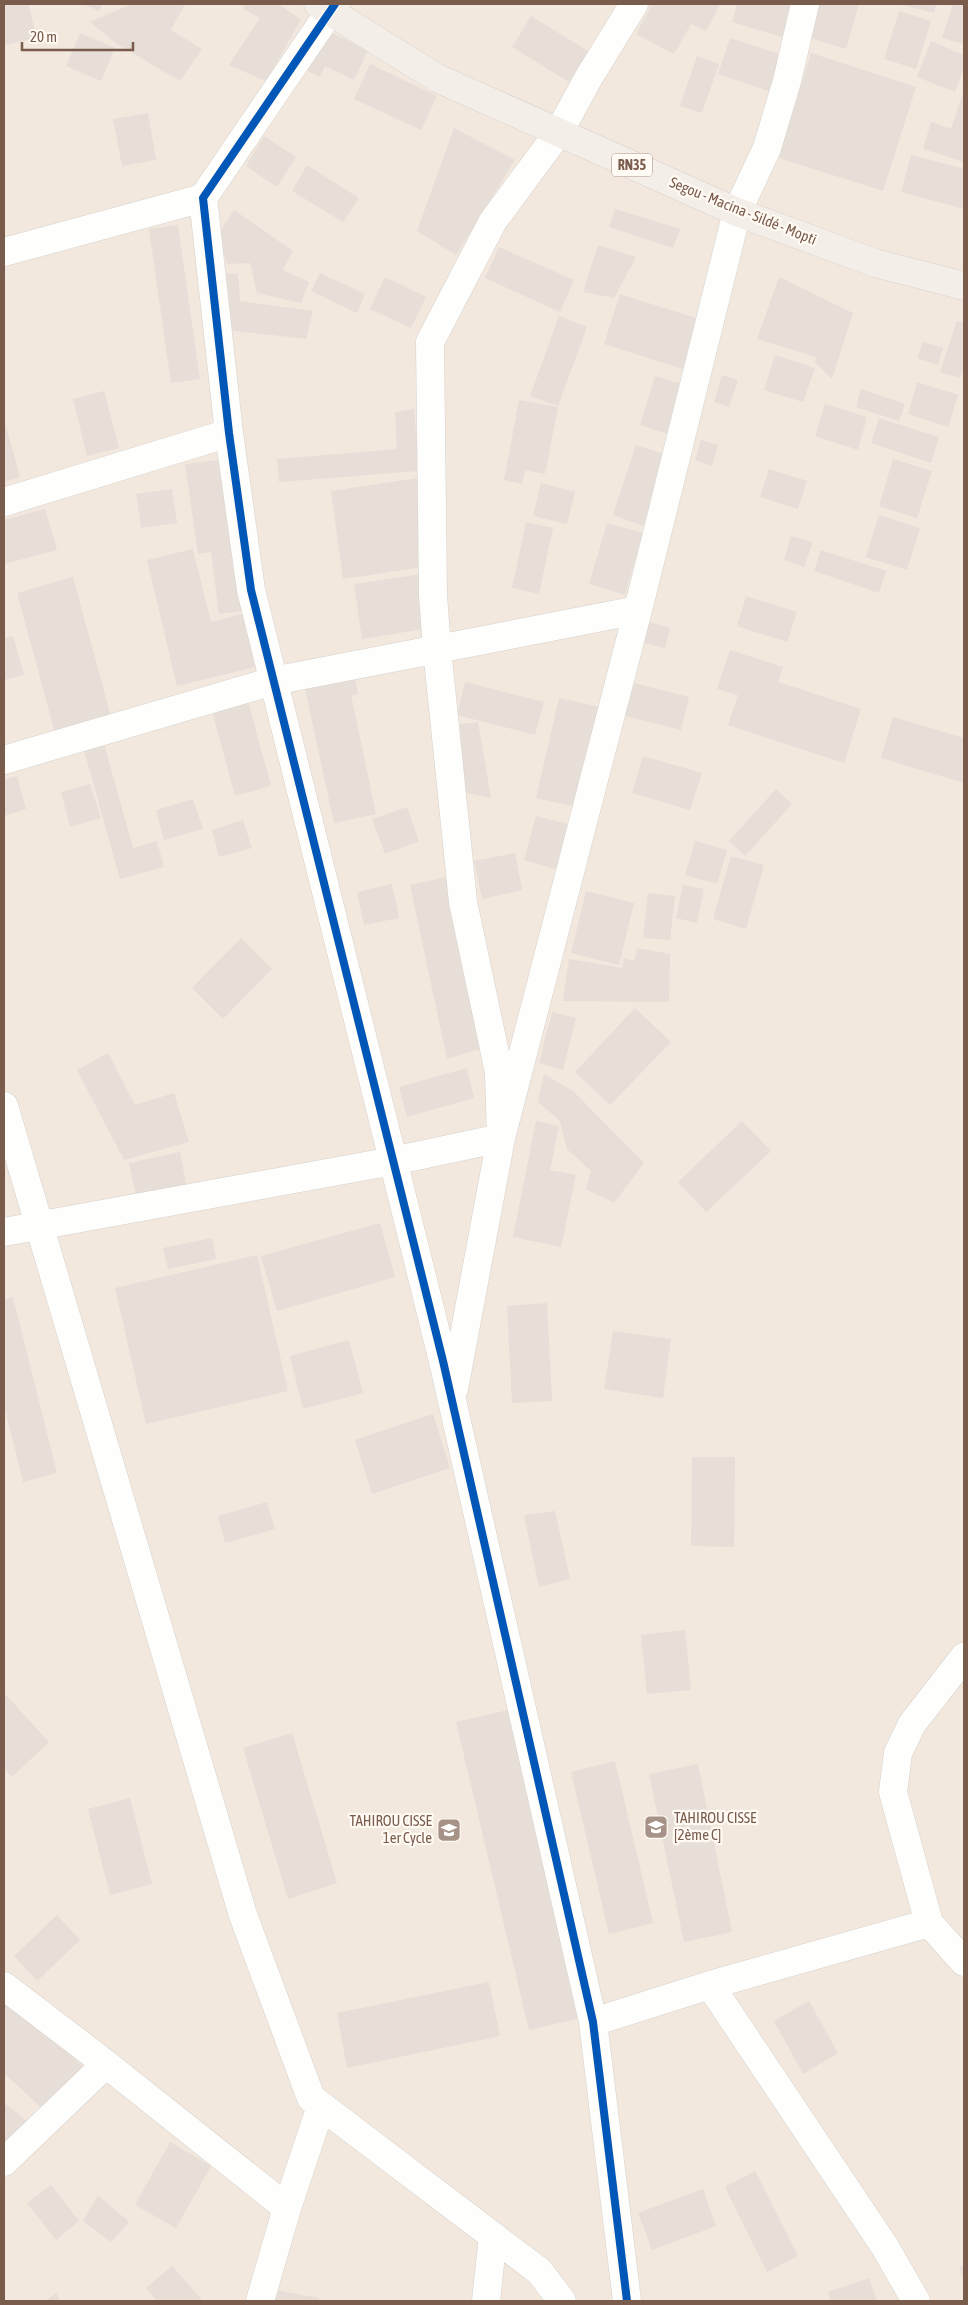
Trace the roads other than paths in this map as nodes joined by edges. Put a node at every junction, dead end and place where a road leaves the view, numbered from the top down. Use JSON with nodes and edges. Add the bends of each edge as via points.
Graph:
{"nodes":[{"id":1,"x":634,"y":4,"type":"edge"},
{"id":2,"x":804,"y":4,"type":"edge"},
{"id":3,"x":328,"y":6,"type":"edge"},
{"id":4,"x":559,"y":132,"type":"junction"},
{"id":5,"x":203,"y":198,"type":"junction"},
{"id":6,"x":737,"y":212,"type":"junction"},
{"id":7,"x":4,"y":252,"type":"edge"},
{"id":8,"x":964,"y":286,"type":"edge"},
{"id":9,"x":229,"y":433,"type":"junction"},
{"id":10,"x":4,"y":502,"type":"edge"},
{"id":11,"x":638,"y":610,"type":"junction"},
{"id":12,"x":438,"y":649,"type":"junction"},
{"id":13,"x":273,"y":681,"type":"junction"},
{"id":14,"x":4,"y":760,"type":"edge"},
{"id":15,"x":4,"y":1106,"type":"edge"},
{"id":16,"x":501,"y":1138,"type":"junction"},
{"id":17,"x":393,"y":1161,"type":"junction"},
{"id":18,"x":39,"y":1227,"type":"junction"},
{"id":19,"x":4,"y":1232,"type":"edge"},
{"id":20,"x":452,"y":1400,"type":"junction"},
{"id":21,"x":964,"y":1656,"type":"edge"},
{"id":22,"x":929,"y":1923,"type":"junction"},
{"id":23,"x":964,"y":1962,"type":"edge"},
{"id":24,"x":4,"y":1986,"type":"edge"},
{"id":25,"x":710,"y":1986,"type":"junction"},
{"id":26,"x":593,"y":2022,"type":"junction"},
{"id":27,"x":106,"y":2064,"type":"junction"},
{"id":28,"x":320,"y":2106,"type":"junction"},
{"id":29,"x":4,"y":2162,"type":"edge"},
{"id":30,"x":286,"y":2208,"type":"junction"},
{"id":31,"x":493,"y":2236,"type":"junction"},
{"id":32,"x":260,"y":2301,"type":"edge"},
{"id":33,"x":486,"y":2301,"type":"edge"},
{"id":34,"x":562,"y":2301,"type":"edge"},
{"id":35,"x":627,"y":2301,"type":"edge"},
{"id":36,"x":916,"y":2301,"type":"edge"}],
"edges":[{"from":1,"to":4,"type":"street"},
{"from":2,"to":6,"type":"street","via":[[787,81],[767,148]]},
{"from":3,"to":4,"type":"main road","name":"Segou - Macina - Sildé - Mopti","number":"RN35","via":[[437,78]]},
{"from":3,"to":5,"type":"street"},
{"from":4,"to":6,"type":"main road","name":"Segou - Macina - Sildé - Mopti","number":"RN35"},
{"from":4,"to":12,"type":"street","via":[[493,221],[430,342],[433,595]]},
{"from":5,"to":7,"type":"street"},
{"from":5,"to":9,"type":"street"},
{"from":6,"to":8,"type":"main road","name":"Segou - Macina - Sildé - Mopti","number":"RN35","via":[[875,263]]},
{"from":6,"to":11,"type":"street"},
{"from":9,"to":10,"type":"street"},
{"from":9,"to":13,"type":"street","via":[[251,590]]},
{"from":11,"to":12,"type":"street"},
{"from":11,"to":16,"type":"street"},
{"from":12,"to":13,"type":"street"},
{"from":12,"to":16,"type":"street","via":[[463,902],[499,1072]]},
{"from":13,"to":14,"type":"street"},
{"from":13,"to":17,"type":"street"},
{"from":15,"to":18,"type":"street"},
{"from":16,"to":17,"type":"street"},
{"from":16,"to":20,"type":"street"},
{"from":17,"to":18,"type":"street"},
{"from":17,"to":20,"type":"street"},
{"from":18,"to":19,"type":"street"},
{"from":18,"to":28,"type":"street","via":[[243,1915],[311,2098]]},
{"from":20,"to":26,"type":"street"},
{"from":21,"to":22,"type":"street","via":[[912,1724],[898,1753],[893,1792]]},
{"from":22,"to":23,"type":"street"},
{"from":22,"to":25,"type":"street"},
{"from":24,"to":27,"type":"street"},
{"from":25,"to":26,"type":"street"},
{"from":25,"to":36,"type":"street","via":[[885,2248]]},
{"from":26,"to":35,"type":"street"},
{"from":27,"to":29,"type":"street"},
{"from":27,"to":30,"type":"street"},
{"from":28,"to":30,"type":"street"},
{"from":28,"to":31,"type":"street"},
{"from":30,"to":32,"type":"street"},
{"from":31,"to":33,"type":"street"},
{"from":31,"to":34,"type":"street","via":[[539,2271]]}]}
